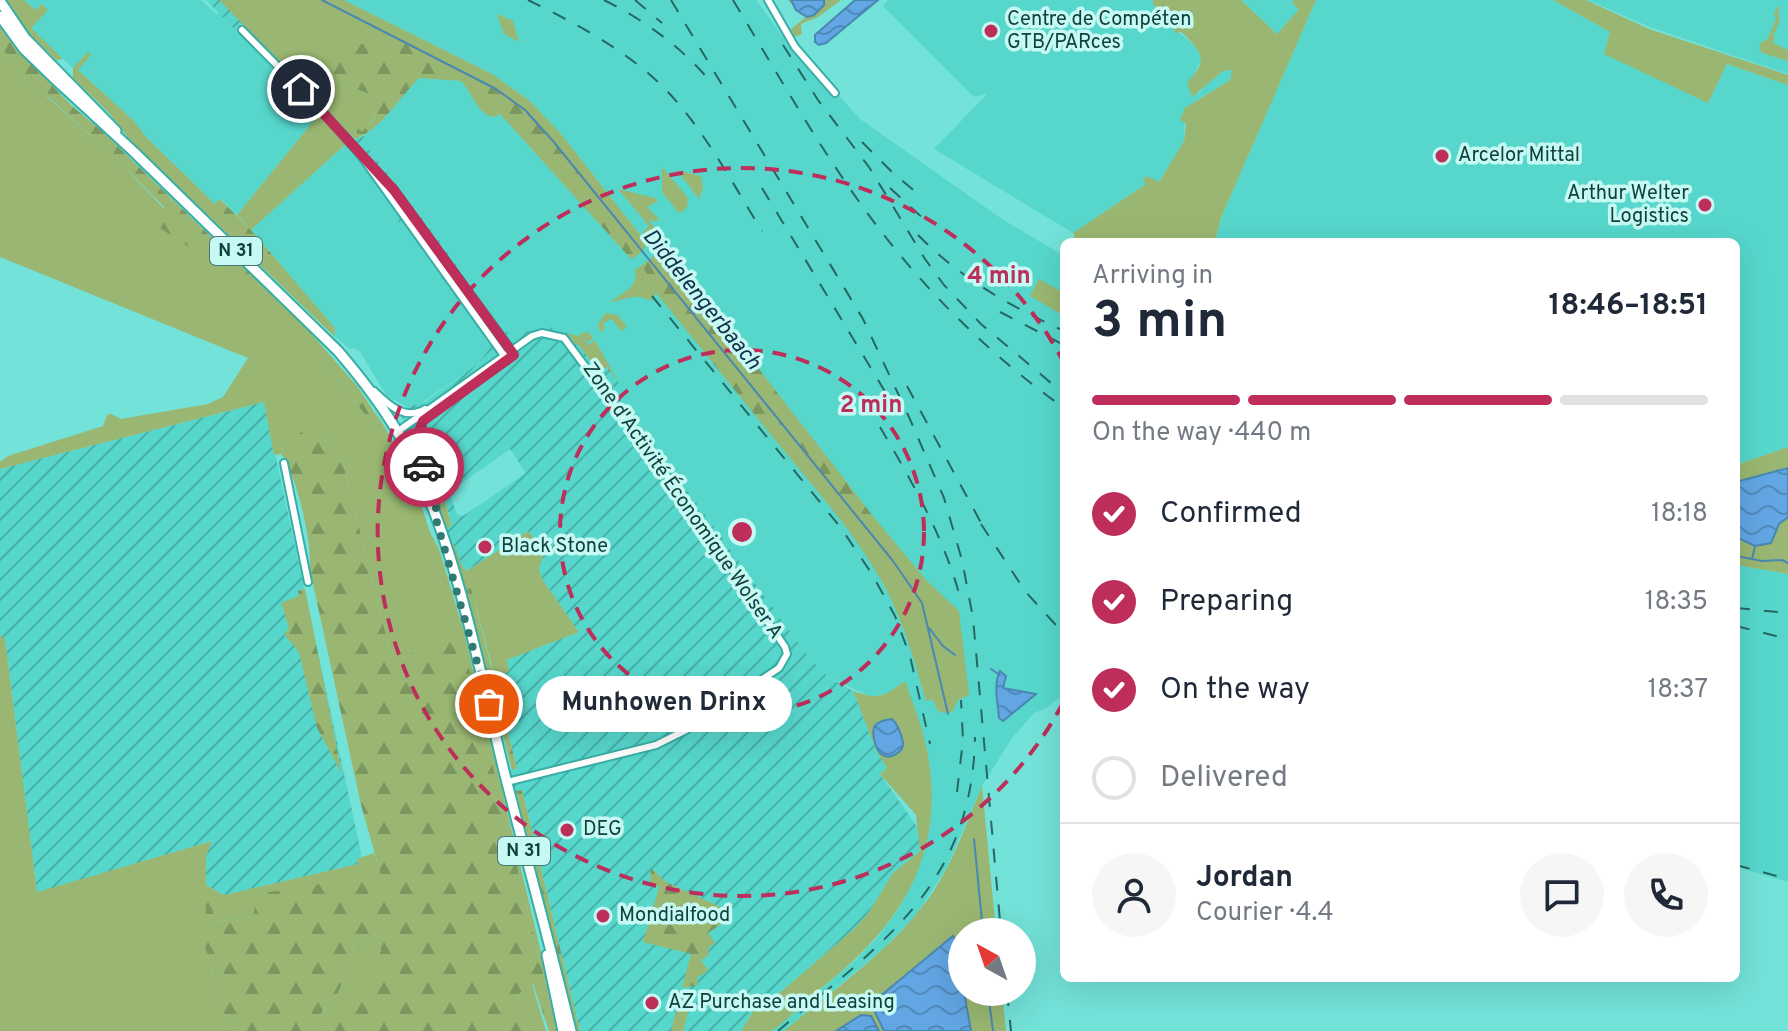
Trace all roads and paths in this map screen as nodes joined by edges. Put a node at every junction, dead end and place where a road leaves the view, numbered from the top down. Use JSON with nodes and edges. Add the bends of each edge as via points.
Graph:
{"nodes":[{"id":1,"x":0,"y":1,"type":"edge"},
{"id":2,"x":770,"y":3,"type":"edge"},
{"id":3,"x":2,"y":20,"type":"edge"},
{"id":4,"x":242,"y":30,"type":"dead end"},
{"id":5,"x":51,"y":66,"type":"junction"},
{"id":6,"x":835,"y":93,"type":"dead end"},
{"id":7,"x":134,"y":152,"type":"junction"},
{"id":8,"x":362,"y":157,"type":"junction"},
{"id":9,"x":512,"y":351,"type":"junction"},
{"id":10,"x":503,"y":355,"type":"junction"},
{"id":11,"x":365,"y":383,"type":"junction"},
{"id":12,"x":423,"y":421,"type":"junction"},
{"id":13,"x":398,"y":434,"type":"junction"},
{"id":14,"x":284,"y":463,"type":"dead end"},
{"id":15,"x":436,"y":519,"type":"junction"},
{"id":16,"x":308,"y":582,"type":"dead end"},
{"id":17,"x":507,"y":782,"type":"junction"},
{"id":18,"x":541,"y":920,"type":"junction"},
{"id":19,"x":563,"y":1031,"type":"edge"},
{"id":20,"x":571,"y":1031,"type":"edge"}],
"edges":[{"from":1,"to":5,"type":"main road","number":"N 31"},
{"from":2,"to":6,"type":"street","via":[[795,47]]},
{"from":3,"to":5,"type":"main road"},
{"from":3,"to":7,"type":"main road","number":"N 31","via":[[45,70]]},
{"from":4,"to":8,"type":"street"},
{"from":5,"to":7,"type":"main road","number":"N 31"},
{"from":7,"to":11,"type":"main road","number":"N 31"},
{"from":8,"to":9,"type":"street","via":[[394,190]]},
{"from":8,"to":10,"type":"street"},
{"from":9,"to":10,"type":"street","name":"Zone d'Activité Économique Wolser A"},
{"from":9,"to":12,"type":"street","via":[[514,355]]},
{"from":9,"to":17,"type":"street","name":"Zone d'Activité Économique Wolser A","via":[[542,333],[564,338],[573,347],[690,507],[787,654],[779,668],[656,745]]},
{"from":10,"to":11,"type":"street","via":[[417,414],[393,408]]},
{"from":10,"to":13,"type":"street","name":"Zone d'Activité Économique Wolser A"},
{"from":11,"to":13,"type":"main road","number":"N 31"},
{"from":12,"to":13,"type":"street"},
{"from":12,"to":15,"type":"street","via":[[416,451],[436,497]]},
{"from":13,"to":15,"type":"main road","number":"N 31"},
{"from":14,"to":16,"type":"street"},
{"from":15,"to":17,"type":"main road","number":"N 31","via":[[482,674]]},
{"from":17,"to":18,"type":"main road","number":"N 31"},
{"from":18,"to":19,"type":"main road","number":"N 31"},
{"from":18,"to":20,"type":"main road","number":"N 31"}]}
